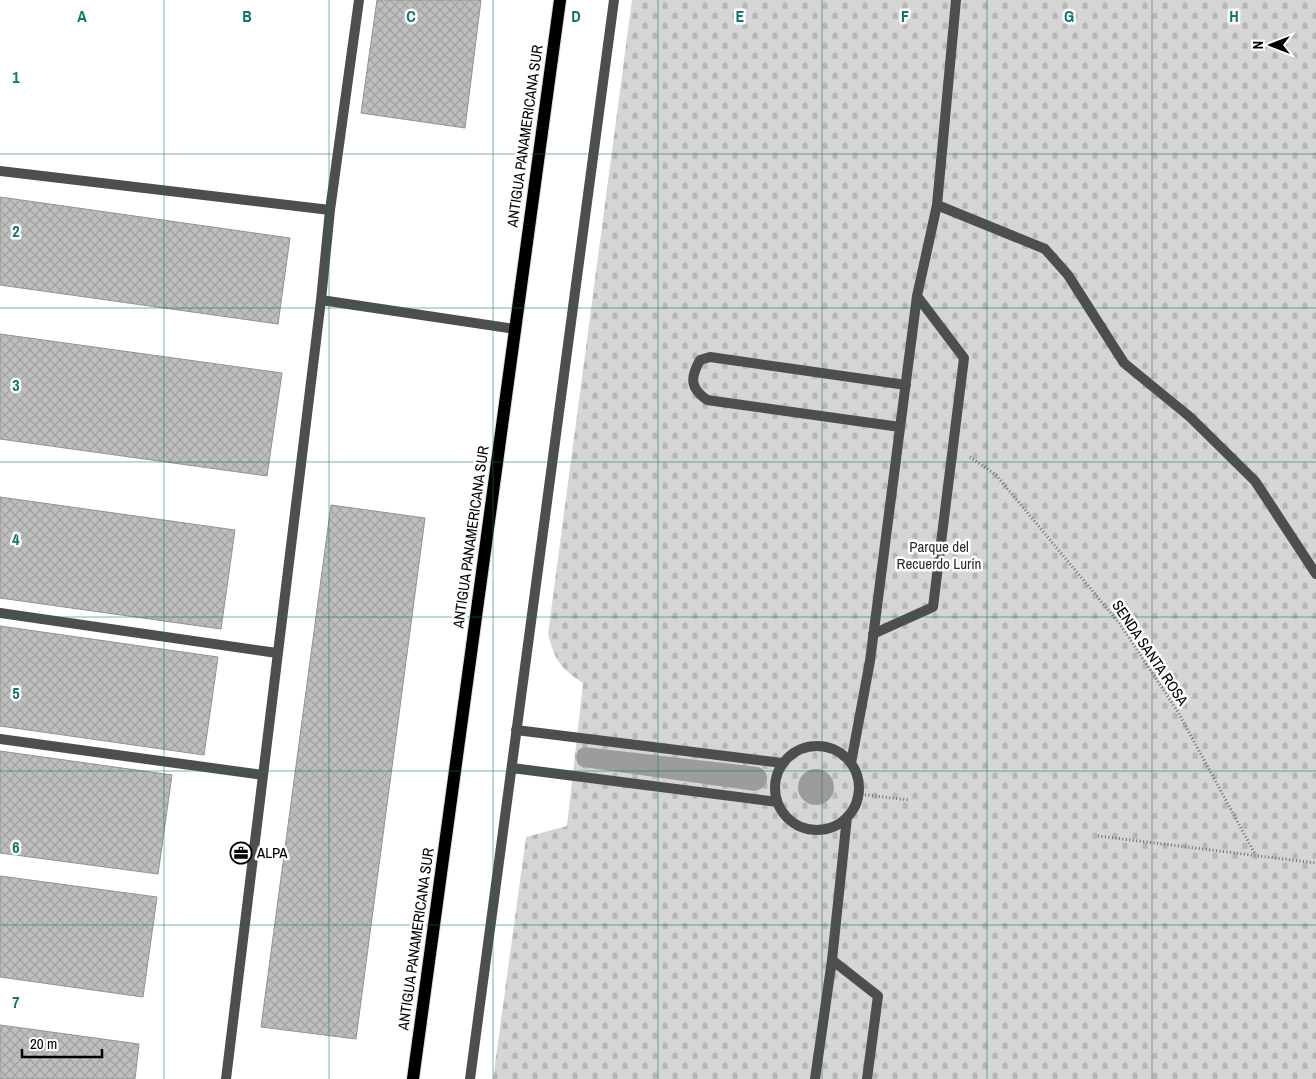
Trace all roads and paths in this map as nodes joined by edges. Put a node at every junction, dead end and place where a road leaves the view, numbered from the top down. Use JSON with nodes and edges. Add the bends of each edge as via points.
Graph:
{"nodes":[{"id":1,"x":359,"y":0,"type":"edge"},
{"id":2,"x":560,"y":0,"type":"edge"},
{"id":3,"x":614,"y":0,"type":"edge"},
{"id":4,"x":956,"y":0,"type":"edge"},
{"id":5,"x":0,"y":171,"type":"edge"},
{"id":6,"x":937,"y":205,"type":"junction"},
{"id":7,"x":330,"y":210,"type":"junction"},
{"id":8,"x":918,"y":296,"type":"junction"},
{"id":9,"x":321,"y":300,"type":"junction"},
{"id":10,"x":515,"y":329,"type":"junction"},
{"id":11,"x":906,"y":385,"type":"junction"},
{"id":12,"x":900,"y":427,"type":"junction"},
{"id":13,"x":953,"y":446,"type":"junction"},
{"id":14,"x":1316,"y":574,"type":"edge"},
{"id":15,"x":0,"y":614,"type":"edge"},
{"id":16,"x":873,"y":634,"type":"junction"},
{"id":17,"x":277,"y":654,"type":"junction"},
{"id":18,"x":516,"y":730,"type":"junction"},
{"id":19,"x":0,"y":738,"type":"edge"},
{"id":20,"x":782,"y":763,"type":"junction"},
{"id":21,"x":851,"y":764,"type":"junction"},
{"id":22,"x":512,"y":768,"type":"junction"},
{"id":23,"x":263,"y":775,"type":"junction"},
{"id":24,"x":858,"y":794,"type":"junction"},
{"id":25,"x":909,"y":800,"type":"dead end"},
{"id":26,"x":777,"y":802,"type":"junction"},
{"id":27,"x":848,"y":817,"type":"junction"},
{"id":28,"x":1098,"y":836,"type":"dead end"},
{"id":29,"x":1255,"y":854,"type":"junction"},
{"id":30,"x":1316,"y":862,"type":"edge"},
{"id":31,"x":832,"y":960,"type":"junction"},
{"id":32,"x":226,"y":1079,"type":"edge"},
{"id":33,"x":413,"y":1079,"type":"edge"},
{"id":34,"x":470,"y":1079,"type":"edge"},
{"id":35,"x":815,"y":1079,"type":"edge"},
{"id":36,"x":867,"y":1079,"type":"edge"}],
"edges":[{"from":1,"to":7,"type":"lane"},
{"from":2,"to":10,"type":"main road","name":"ANTIGUA PANAMERICANA SUR"},
{"from":3,"to":18,"type":"lane"},
{"from":4,"to":6,"type":"lane"},
{"from":5,"to":7,"type":"lane"},
{"from":6,"to":8,"type":"lane"},
{"from":6,"to":14,"type":"lane","via":[[1045,249],[1068,275],[1124,363],[1190,416],[1255,481]]},
{"from":7,"to":9,"type":"lane"},
{"from":8,"to":11,"type":"lane"},
{"from":8,"to":13,"type":"lane","via":[[964,358]]},
{"from":9,"to":10,"type":"lane"},
{"from":9,"to":17,"type":"lane"},
{"from":10,"to":33,"type":"main road","name":"ANTIGUA PANAMERICANA SUR"},
{"from":11,"to":12,"type":"lane"},
{"from":11,"to":12,"type":"lane","via":[[710,357],[700,360],[692,383],[707,400]]},
{"from":12,"to":16,"type":"lane"},
{"from":13,"to":16,"type":"lane","via":[[933,607]]},
{"from":13,"to":29,"type":"path","name":"SENDA SANTA ROSA","via":[[996,475],[1120,624],[1178,712]]},
{"from":15,"to":17,"type":"lane"},
{"from":16,"to":21,"type":"lane"},
{"from":17,"to":23,"type":"lane"},
{"from":18,"to":20,"type":"lane"},
{"from":18,"to":22,"type":"lane"},
{"from":19,"to":23,"type":"lane"},
{"from":20,"to":21,"type":"lane","via":[[792,753],[817,745],[836,750]]},
{"from":20,"to":26,"type":"lane","via":[[774,784]]},
{"from":21,"to":24,"type":"lane","via":[[858,776]]},
{"from":22,"to":26,"type":"lane"},
{"from":22,"to":34,"type":"lane"},
{"from":23,"to":32,"type":"lane"},
{"from":24,"to":25,"type":"path"},
{"from":24,"to":27,"type":"lane"},
{"from":26,"to":27,"type":"lane","via":[[787,818],[811,830],[837,825]]},
{"from":27,"to":31,"type":"lane"},
{"from":28,"to":29,"type":"path"},
{"from":29,"to":30,"type":"path"},
{"from":31,"to":35,"type":"lane"},
{"from":31,"to":36,"type":"lane","via":[[878,996]]}]}
